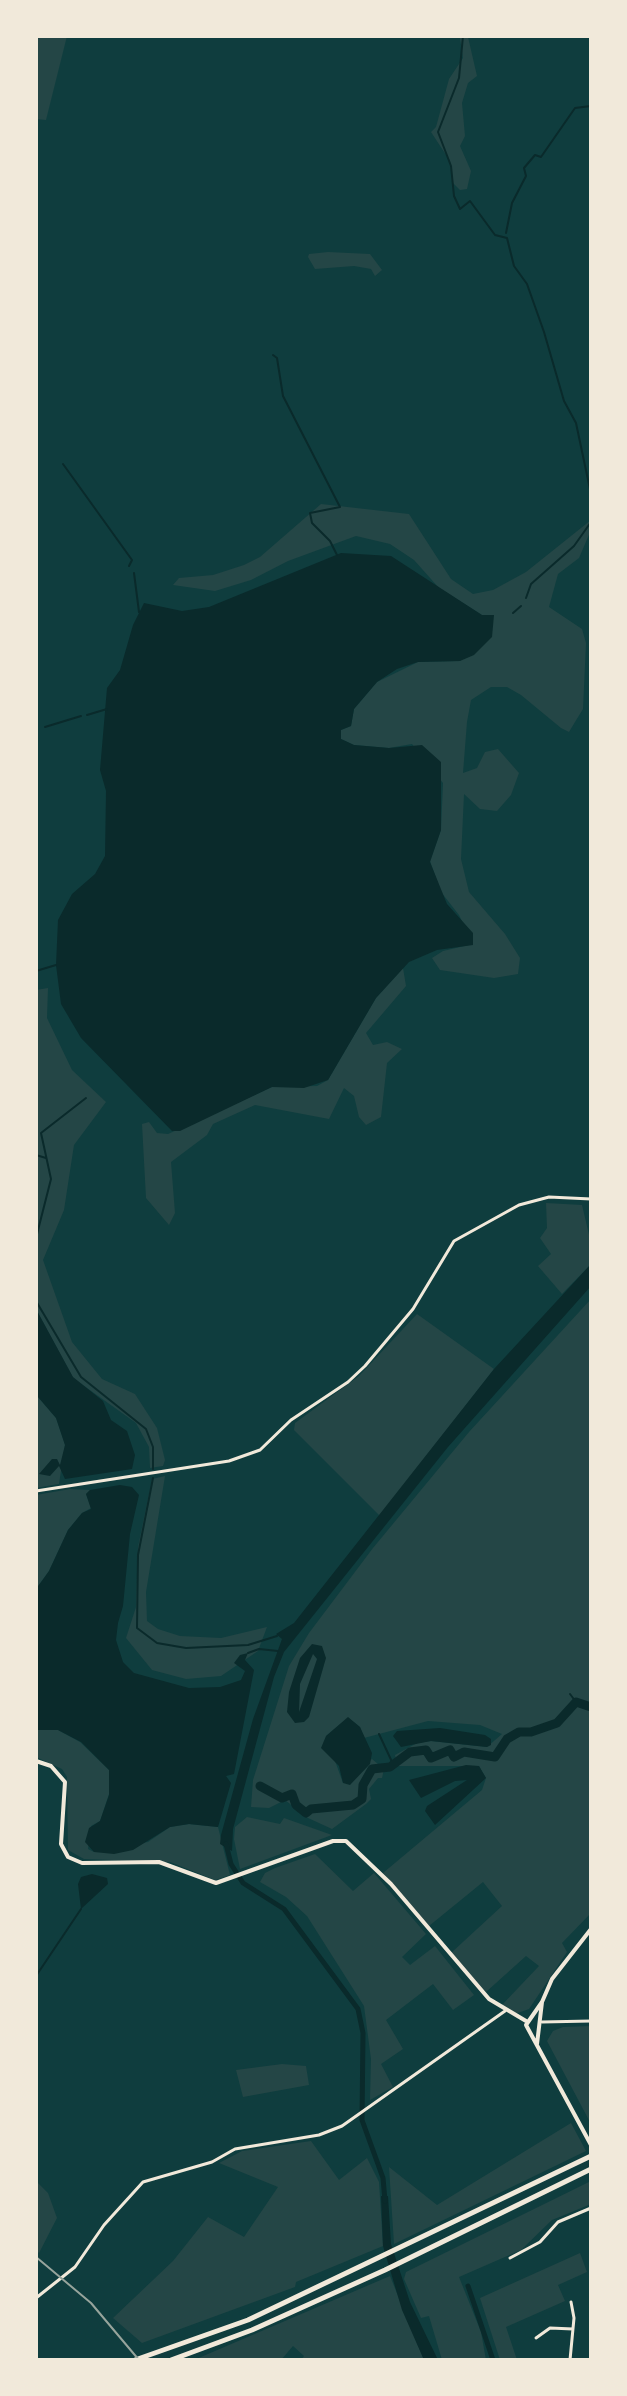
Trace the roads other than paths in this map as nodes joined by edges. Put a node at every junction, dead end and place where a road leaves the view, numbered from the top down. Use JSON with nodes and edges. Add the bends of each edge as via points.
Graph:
{"nodes":[{"id":1,"x":591,"y":1199,"type":"edge"},
{"id":2,"x":36,"y":1491,"type":"edge"},
{"id":3,"x":36,"y":1761,"type":"edge"},
{"id":4,"x":591,"y":1929,"type":"edge"},
{"id":5,"x":542,"y":2002,"type":"junction"},
{"id":6,"x":505,"y":2011,"type":"junction"},
{"id":7,"x":527,"y":2019,"type":"junction"},
{"id":8,"x":540,"y":2020,"type":"junction"},
{"id":9,"x":591,"y":2021,"type":"edge"},
{"id":10,"x":529,"y":2030,"type":"junction"},
{"id":11,"x":538,"y":2030,"type":"junction"},
{"id":12,"x":537,"y":2046,"type":"junction"},
{"id":13,"x":591,"y":2145,"type":"edge"},
{"id":14,"x":589,"y":2157,"type":"edge"},
{"id":15,"x":591,"y":2169,"type":"edge"},
{"id":16,"x":591,"y":2208,"type":"edge"},
{"id":17,"x":510,"y":2258,"type":"dead end"},
{"id":18,"x":36,"y":2298,"type":"edge"},
{"id":19,"x":571,"y":2302,"type":"dead end"},
{"id":20,"x":573,"y":2329,"type":"junction"},
{"id":21,"x":536,"y":2338,"type":"dead end"},
{"id":22,"x":135,"y":2360,"type":"edge"},
{"id":23,"x":171,"y":2360,"type":"edge"},
{"id":24,"x":570,"y":2360,"type":"edge"}],
"edges":[{"from":1,"to":2,"type":"street","via":[[549,1197],[519,1205],[454,1241],[413,1309],[365,1366],[291,1420],[260,1450],[229,1461]]},
{"from":3,"to":6,"type":"main road","via":[[54,1769],[65,1782],[61,1840],[71,1860],[110,1865],[159,1862],[207,1882],[231,1880],[333,1841],[346,1841]]},
{"from":4,"to":5,"type":"main road","via":[[552,1979]]},
{"from":5,"to":7,"type":"main road"},
{"from":5,"to":8,"type":"main road"},
{"from":6,"to":7,"type":"main road"},
{"from":6,"to":18,"type":"street","via":[[342,2126],[306,2138],[235,2149],[212,2162],[143,2182],[67,2273]]},
{"from":7,"to":8,"type":"main road"},
{"from":7,"to":10,"type":"main road"},
{"from":8,"to":9,"type":"street"},
{"from":8,"to":11,"type":"main road"},
{"from":10,"to":11,"type":"main road"},
{"from":10,"to":12,"type":"main road"},
{"from":11,"to":12,"type":"main road"},
{"from":12,"to":13,"type":"main road"},
{"from":14,"to":22,"type":"highway","via":[[248,2320]]},
{"from":15,"to":23,"type":"highway","via":[[385,2270]]},
{"from":16,"to":17,"type":"street","via":[[558,2222],[540,2242]]},
{"from":19,"to":20,"type":"street"},
{"from":20,"to":21,"type":"street","via":[[550,2328]]},
{"from":20,"to":24,"type":"street"}]}
